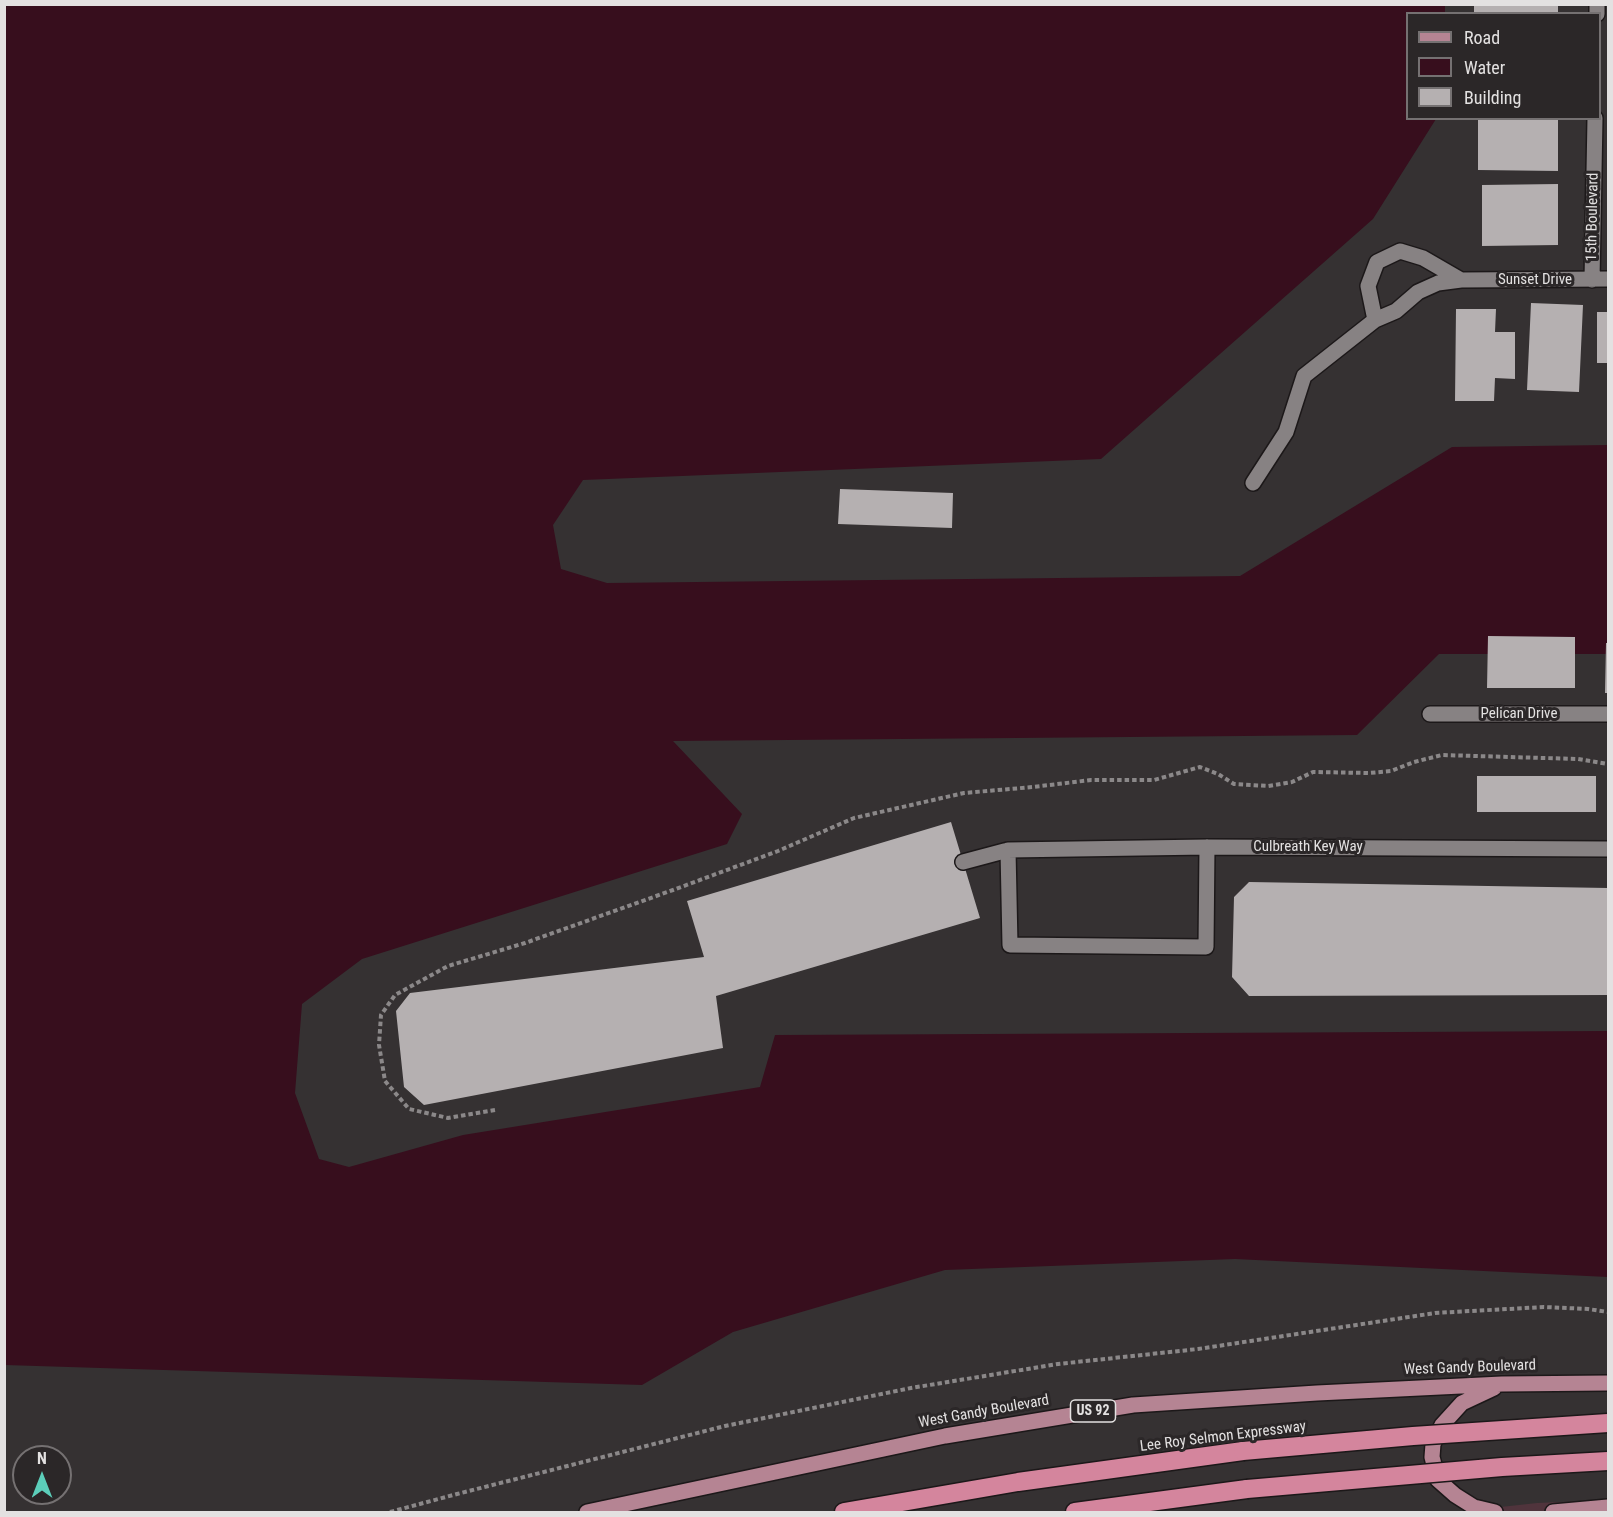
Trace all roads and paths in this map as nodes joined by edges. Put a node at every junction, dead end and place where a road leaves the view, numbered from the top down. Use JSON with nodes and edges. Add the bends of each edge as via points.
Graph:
{"nodes":[{"id":1,"x":1595,"y":120,"type":"edge"},
{"id":2,"x":1608,"y":279,"type":"edge"},
{"id":3,"x":1461,"y":280,"type":"junction"},
{"id":4,"x":1592,"y":280,"type":"junction"},
{"id":5,"x":1375,"y":320,"type":"junction"},
{"id":6,"x":1253,"y":483,"type":"dead end"},
{"id":7,"x":1430,"y":714,"type":"dead end"},
{"id":8,"x":1608,"y":714,"type":"edge"},
{"id":9,"x":1608,"y":764,"type":"edge"},
{"id":10,"x":1208,"y":846,"type":"junction"},
{"id":11,"x":1008,"y":849,"type":"junction"},
{"id":12,"x":1608,"y":849,"type":"edge"},
{"id":13,"x":963,"y":862,"type":"dead end"},
{"id":14,"x":495,"y":1110,"type":"dead end"},
{"id":15,"x":1608,"y":1312,"type":"edge"},
{"id":16,"x":1608,"y":1383,"type":"edge"},
{"id":17,"x":1503,"y":1384,"type":"junction"},
{"id":18,"x":1608,"y":1423,"type":"edge"},
{"id":19,"x":1608,"y":1461,"type":"edge"},
{"id":20,"x":1608,"y":1507,"type":"edge"},
{"id":21,"x":390,"y":1512,"type":"edge"},
{"id":22,"x":587,"y":1512,"type":"edge"},
{"id":23,"x":844,"y":1512,"type":"edge"},
{"id":24,"x":1075,"y":1512,"type":"edge"},
{"id":25,"x":1495,"y":1512,"type":"edge"},
{"id":26,"x":1553,"y":1512,"type":"edge"}],
"edges":[{"from":1,"to":4,"type":"street","name":"15th Boulevard"},
{"from":2,"to":4,"type":"street","name":"Sunset Drive"},
{"from":3,"to":4,"type":"street","name":"Sunset Drive"},
{"from":3,"to":5,"type":"street","name":"Sunset Drive","via":[[1438,283],[1418,292],[1396,311]]},
{"from":3,"to":5,"type":"street","via":[[1423,258],[1400,251],[1377,262],[1368,286]]},
{"from":5,"to":6,"type":"street","name":"Sunset Drive","via":[[1305,376],[1286,432]]},
{"from":7,"to":8,"type":"street","name":"Pelican Drive"},
{"from":9,"to":14,"type":"path","via":[[1578,759],[1442,755],[1391,771],[1313,772],[1292,782],[1268,786],[1234,784],[1200,767],[1154,780],[1091,780],[964,793],[854,818],[673,890],[448,966],[395,995],[381,1015],[379,1045],[385,1081],[409,1109],[448,1118]]},
{"from":10,"to":11,"type":"street","name":"Culbreath Key Way"},
{"from":10,"to":11,"type":"street","via":[[1206,947],[1010,945]]},
{"from":10,"to":12,"type":"street","name":"Culbreath Key Way"},
{"from":11,"to":13,"type":"street","name":"Culbreath Key Way"},
{"from":15,"to":21,"type":"path","via":[[1544,1307],[1435,1313],[922,1386],[725,1426]]},
{"from":16,"to":17,"type":"main road","name":"West Gandy Boulevard","number":"US 92"},
{"from":17,"to":22,"type":"main road","name":"West Gandy Boulevard","number":"US 92","via":[[1133,1405],[945,1436]]},
{"from":17,"to":25,"type":"main road","via":[[1462,1403],[1442,1425],[1432,1457],[1437,1480],[1474,1507]]},
{"from":18,"to":23,"type":"highway","name":"Lee Roy Selmon Expressway","bridge":true,"via":[[1243,1451],[1018,1482]]},
{"from":19,"to":24,"type":"highway","bridge":true,"via":[[1247,1489]]},
{"from":20,"to":26,"type":"main road"}]}
